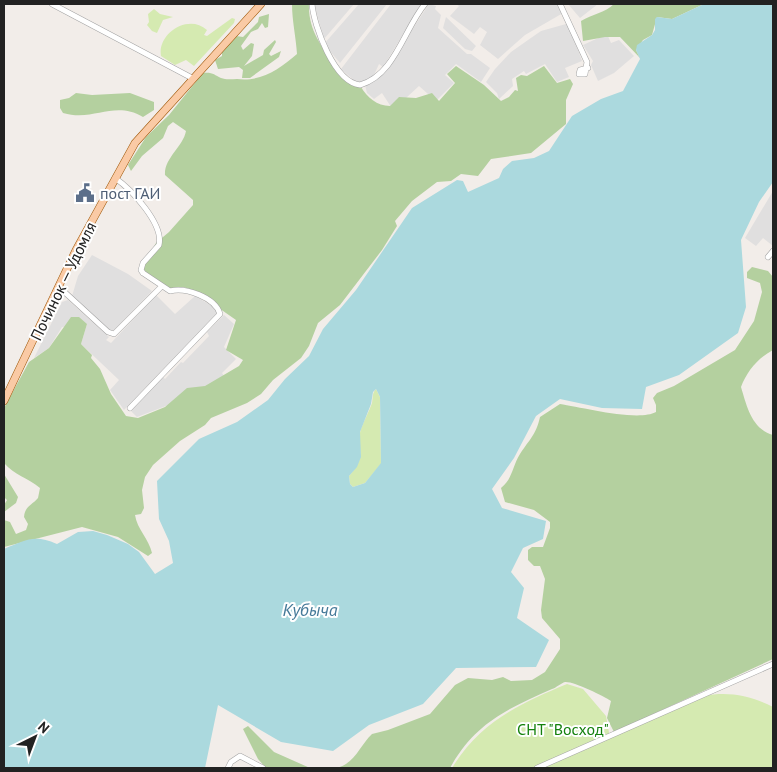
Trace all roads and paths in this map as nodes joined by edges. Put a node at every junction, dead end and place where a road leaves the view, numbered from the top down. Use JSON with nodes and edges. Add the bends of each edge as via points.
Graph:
{"nodes":[{"id":1,"x":52,"y":4,"type":"edge"},
{"id":2,"x":261,"y":4,"type":"edge"},
{"id":3,"x":312,"y":4,"type":"edge"},
{"id":4,"x":425,"y":4,"type":"edge"},
{"id":5,"x":560,"y":4,"type":"edge"},
{"id":6,"x":588,"y":68,"type":"dead end"},
{"id":7,"x":192,"y":78,"type":"junction"},
{"id":8,"x":115,"y":178,"type":"junction"},
{"id":9,"x":773,"y":251,"type":"edge"},
{"id":10,"x":768,"y":257,"type":"dead end"},
{"id":11,"x":162,"y":286,"type":"junction"},
{"id":12,"x":59,"y":287,"type":"junction"},
{"id":13,"x":4,"y":401,"type":"edge"},
{"id":14,"x":130,"y":408,"type":"dead end"},
{"id":15,"x":773,"y":664,"type":"edge"},
{"id":16,"x":228,"y":768,"type":"edge"},
{"id":17,"x":263,"y":768,"type":"edge"},
{"id":18,"x":536,"y":768,"type":"edge"}],
"edges":[{"from":1,"to":7,"type":"street"},
{"from":2,"to":7,"type":"main road","name":"Починок — Удомля"},
{"from":3,"to":4,"type":"street","via":[[322,44],[344,75],[360,85],[374,78],[389,63]]},
{"from":5,"to":6,"type":"street"},
{"from":7,"to":8,"type":"main road","name":"Починок — Удомля","via":[[135,143]]},
{"from":8,"to":11,"type":"street","via":[[132,192],[159,231],[159,245],[141,270]]},
{"from":8,"to":12,"type":"main road","name":"Починок — Удомля"},
{"from":9,"to":10,"type":"street"},
{"from":11,"to":12,"type":"street","via":[[114,334]]},
{"from":11,"to":14,"type":"street","via":[[170,291],[192,292],[211,303],[220,314]]},
{"from":12,"to":13,"type":"main road","name":"Починок — Удомля"},
{"from":15,"to":18,"type":"street"},
{"from":16,"to":17,"type":"street","via":[[240,756]]}]}
